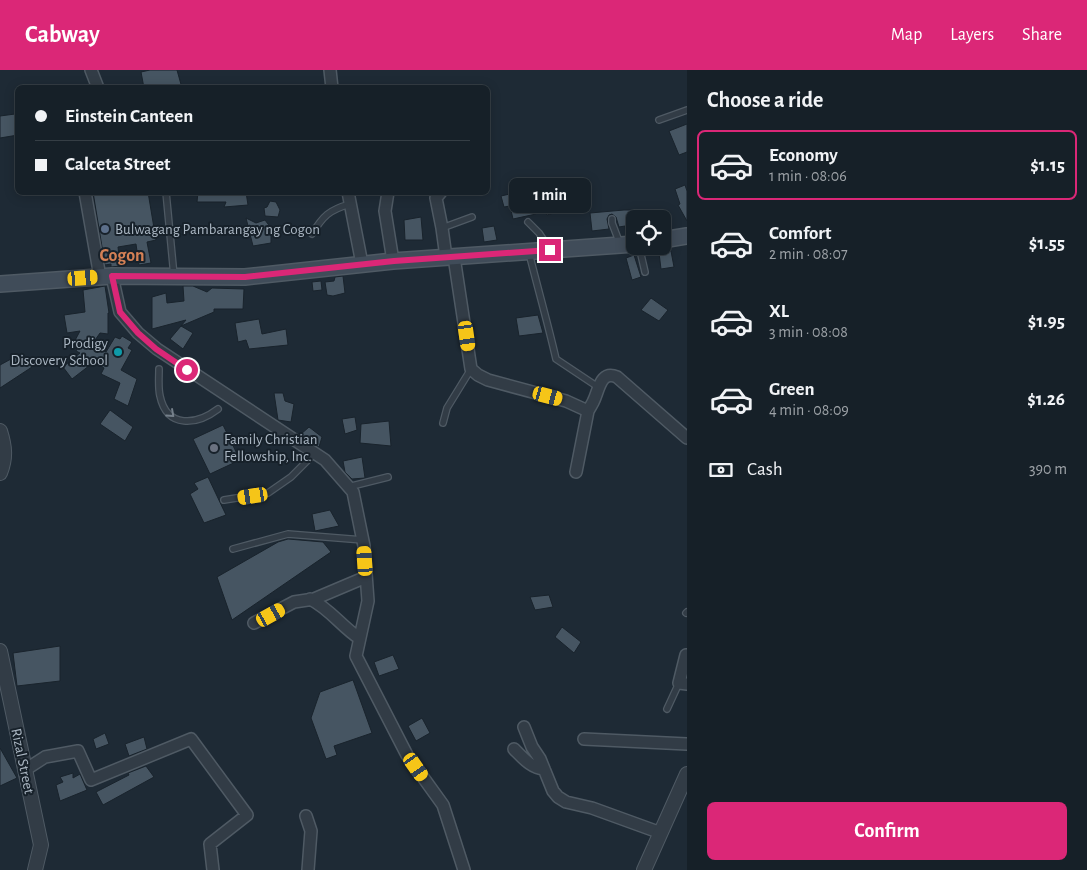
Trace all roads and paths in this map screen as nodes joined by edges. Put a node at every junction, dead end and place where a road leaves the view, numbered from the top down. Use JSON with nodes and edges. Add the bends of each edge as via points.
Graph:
{"nodes":[{"id":1,"x":91,"y":70,"type":"edge"},
{"id":2,"x":330,"y":70,"type":"edge"},
{"id":3,"x":97,"y":85,"type":"edge"},
{"id":4,"x":332,"y":85,"type":"edge"},
{"id":5,"x":687,"y":110,"type":"edge"},
{"id":6,"x":659,"y":120,"type":"dead end"},
{"id":7,"x":86,"y":195,"type":"edge"},
{"id":8,"x":166,"y":195,"type":"edge"},
{"id":9,"x":387,"y":195,"type":"edge"},
{"id":10,"x":438,"y":195,"type":"edge"},
{"id":11,"x":349,"y":198,"type":"edge"},
{"id":12,"x":472,"y":217,"type":"dead end"},
{"id":13,"x":612,"y":219,"type":"dead end"},
{"id":14,"x":528,"y":222,"type":"dead end"},
{"id":15,"x":442,"y":228,"type":"junction"},
{"id":16,"x":312,"y":234,"type":"dead end"},
{"id":17,"x":687,"y":236,"type":"edge"},
{"id":18,"x":671,"y":239,"type":"edge"},
{"id":19,"x":626,"y":242,"type":"edge"},
{"id":20,"x":626,"y":245,"type":"edge"},
{"id":21,"x":550,"y":250,"type":"junction"},
{"id":22,"x":529,"y":251,"type":"junction"},
{"id":23,"x":641,"y":255,"type":"edge"},
{"id":24,"x":450,"y":257,"type":"junction"},
{"id":25,"x":394,"y":261,"type":"junction"},
{"id":26,"x":362,"y":264,"type":"junction"},
{"id":27,"x":645,"y":272,"type":"dead end"},
{"id":28,"x":106,"y":276,"type":"junction"},
{"id":29,"x":174,"y":276,"type":"junction"},
{"id":30,"x":0,"y":284,"type":"edge"},
{"id":31,"x":159,"y":369,"type":"dead end"},
{"id":32,"x":471,"y":369,"type":"junction"},
{"id":33,"x":598,"y":387,"type":"junction"},
{"id":34,"x":218,"y":409,"type":"dead end"},
{"id":35,"x":588,"y":411,"type":"junction"},
{"id":36,"x":443,"y":422,"type":"dead end"},
{"id":37,"x":0,"y":431,"type":"edge"},
{"id":38,"x":687,"y":438,"type":"edge"},
{"id":39,"x":315,"y":453,"type":"junction"},
{"id":40,"x":576,"y":472,"type":"dead end"},
{"id":41,"x":0,"y":474,"type":"edge"},
{"id":42,"x":388,"y":477,"type":"dead end"},
{"id":43,"x":348,"y":487,"type":"junction"},
{"id":44,"x":224,"y":500,"type":"dead end"},
{"id":45,"x":363,"y":540,"type":"junction"},
{"id":46,"x":233,"y":548,"type":"dead end"},
{"id":47,"x":366,"y":577,"type":"junction"},
{"id":48,"x":310,"y":599,"type":"junction"},
{"id":49,"x":254,"y":623,"type":"dead end"},
{"id":50,"x":360,"y":638,"type":"junction"},
{"id":51,"x":0,"y":651,"type":"edge"},
{"id":52,"x":686,"y":655,"type":"edge"},
{"id":53,"x":683,"y":684,"type":"edge"},
{"id":54,"x":667,"y":708,"type":"dead end"},
{"id":55,"x":524,"y":727,"type":"dead end"},
{"id":56,"x":584,"y":739,"type":"dead end"},
{"id":57,"x":687,"y":744,"type":"edge"},
{"id":58,"x":532,"y":747,"type":"junction"},
{"id":59,"x":25,"y":770,"type":"junction"},
{"id":60,"x":544,"y":770,"type":"junction"},
{"id":61,"x":687,"y":774,"type":"edge"},
{"id":62,"x":306,"y":816,"type":"dead end"},
{"id":63,"x":661,"y":833,"type":"junction"},
{"id":64,"x":35,"y":870,"type":"edge"},
{"id":65,"x":213,"y":870,"type":"edge"},
{"id":66,"x":308,"y":870,"type":"edge"},
{"id":67,"x":464,"y":870,"type":"edge"},
{"id":68,"x":644,"y":870,"type":"edge"}],
"edges":[{"from":1,"to":3,"type":"street"},
{"from":2,"to":4,"type":"street"},
{"from":5,"to":6,"type":"lane"},
{"from":7,"to":28,"type":"street"},
{"from":8,"to":29,"type":"lane"},
{"from":9,"to":25,"type":"street","via":[[384,211]]},
{"from":10,"to":15,"type":"street","via":[[436,198]]},
{"from":11,"to":16,"type":"lane","via":[[323,216]]},
{"from":11,"to":26,"type":"street"},
{"from":12,"to":15,"type":"lane"},
{"from":13,"to":19,"type":"lane","via":[[612,224]]},
{"from":14,"to":21,"type":"lane"},
{"from":15,"to":24,"type":"street"},
{"from":17,"to":18,"type":"main road"},
{"from":20,"to":21,"type":"main road"},
{"from":21,"to":22,"type":"main road"},
{"from":22,"to":24,"type":"main road"},
{"from":22,"to":33,"type":"lane","via":[[556,360]]},
{"from":23,"to":27,"type":"lane"},
{"from":24,"to":25,"type":"main road"},
{"from":24,"to":32,"type":"street"},
{"from":25,"to":26,"type":"main road"},
{"from":26,"to":29,"type":"main road","via":[[245,277]]},
{"from":28,"to":29,"type":"main road"},
{"from":28,"to":30,"type":"main road"},
{"from":28,"to":39,"type":"street","via":[[120,312],[150,344]]},
{"from":31,"to":34,"type":"lane","one_way":true,"via":[[159,394],[163,406],[173,417],[192,421]]},
{"from":32,"to":35,"type":"street","via":[[488,380],[566,401]]},
{"from":32,"to":36,"type":"lane","via":[[447,408]]},
{"from":33,"to":35,"type":"street"},
{"from":33,"to":38,"type":"street","via":[[607,376],[617,377]]},
{"from":35,"to":40,"type":"street"},
{"from":37,"to":41,"type":"street","via":[[5,461]]},
{"from":39,"to":43,"type":"street"},
{"from":39,"to":44,"type":"lane","via":[[291,477],[268,493]]},
{"from":42,"to":43,"type":"lane"},
{"from":43,"to":45,"type":"street"},
{"from":45,"to":46,"type":"lane","via":[[288,534]]},
{"from":45,"to":47,"type":"street"},
{"from":47,"to":48,"type":"street"},
{"from":47,"to":50,"type":"street","via":[[368,602]]},
{"from":48,"to":49,"type":"street","via":[[294,602]]},
{"from":48,"to":50,"type":"street"},
{"from":50,"to":67,"type":"street","via":[[356,656],[407,755],[443,805]]},
{"from":51,"to":59,"type":"street","name":"Rizal Street"},
{"from":52,"to":53,"type":"street"},
{"from":53,"to":54,"type":"lane"},
{"from":55,"to":58,"type":"street"},
{"from":56,"to":57,"type":"street"},
{"from":58,"to":60,"type":"street"},
{"from":58,"to":60,"type":"street","via":[[512,748],[529,764]]},
{"from":59,"to":64,"type":"street","name":"Rizal Street","via":[[41,844]]},
{"from":59,"to":65,"type":"street","via":[[45,757],[78,751],[91,780],[191,739],[247,815],[210,844]]},
{"from":60,"to":63,"type":"street","via":[[553,791],[566,802]]},
{"from":61,"to":63,"type":"street"},
{"from":62,"to":66,"type":"street","via":[[311,831]]},
{"from":63,"to":68,"type":"street"}]}
